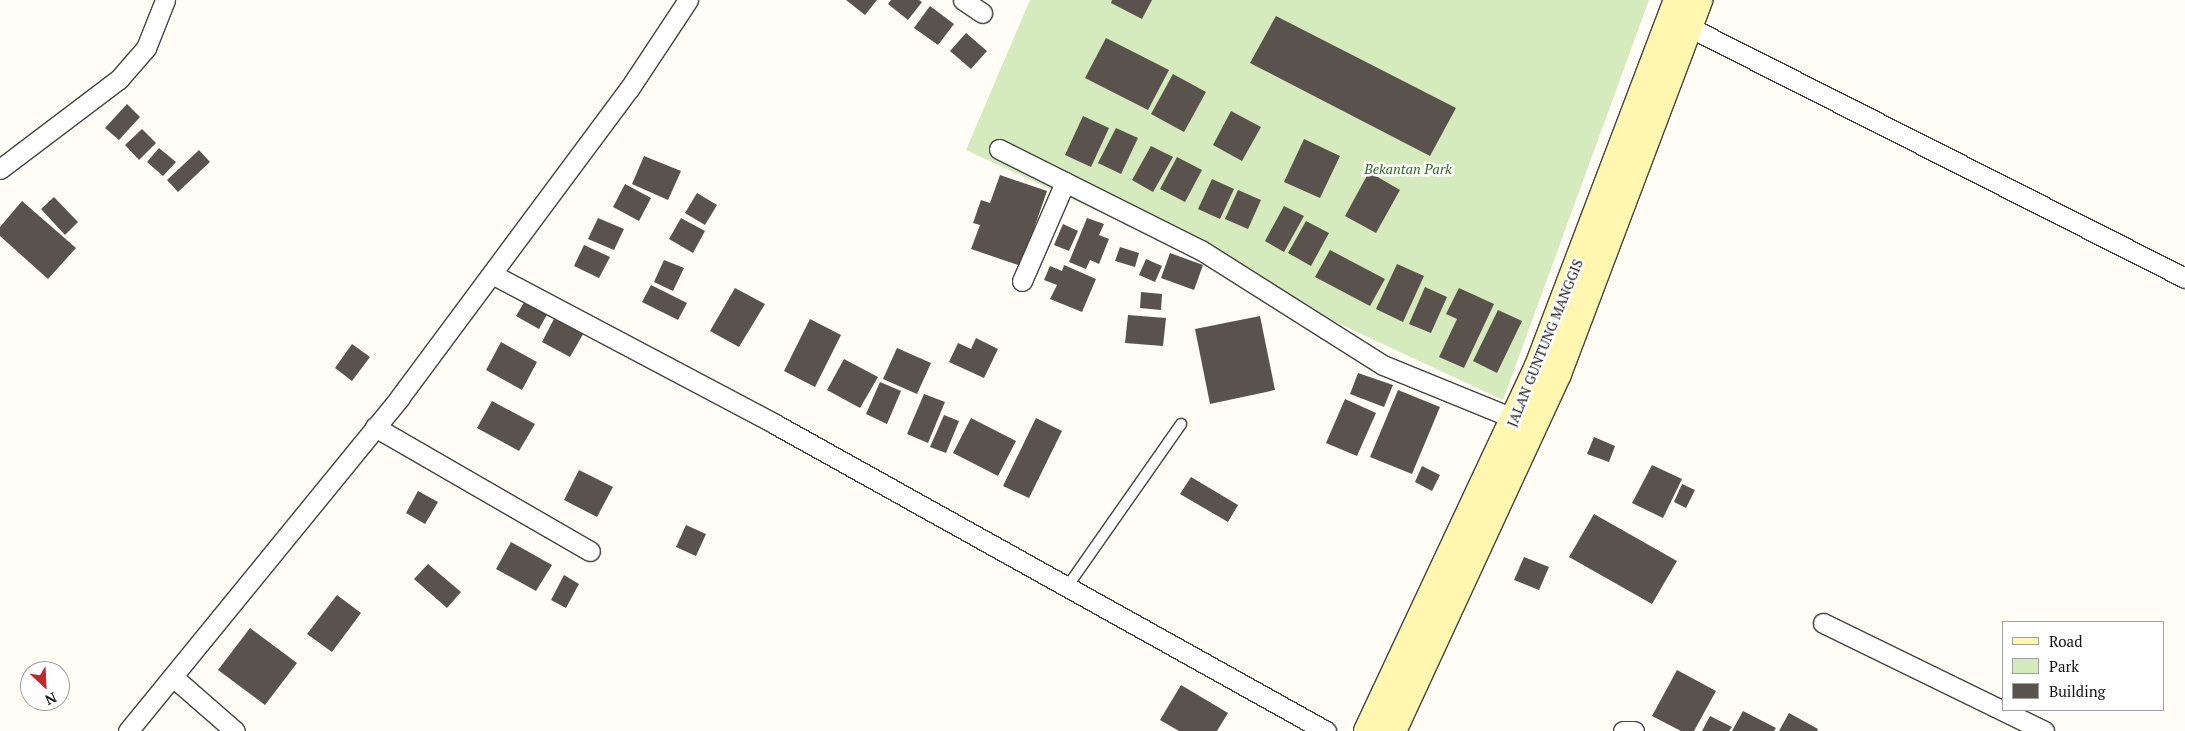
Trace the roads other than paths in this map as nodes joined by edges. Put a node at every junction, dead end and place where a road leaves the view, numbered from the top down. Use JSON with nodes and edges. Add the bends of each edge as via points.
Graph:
{"nodes":[{"id":1,"x":165,"y":0,"type":"edge"},
{"id":2,"x":688,"y":0,"type":"edge"},
{"id":3,"x":963,"y":0,"type":"edge"},
{"id":4,"x":1677,"y":0,"type":"edge"},
{"id":5,"x":1699,"y":0,"type":"edge"},
{"id":6,"x":982,"y":13,"type":"dead end"},
{"id":7,"x":1691,"y":28,"type":"junction"},
{"id":8,"x":999,"y":149,"type":"dead end"},
{"id":9,"x":0,"y":169,"type":"edge"},
{"id":10,"x":1065,"y":182,"type":"junction"},
{"id":11,"x":492,"y":274,"type":"junction"},
{"id":12,"x":2185,"y":278,"type":"edge"},
{"id":13,"x":1022,"y":281,"type":"dead end"},
{"id":14,"x":1564,"y":327,"type":"junction"},
{"id":15,"x":1516,"y":419,"type":"junction"},
{"id":16,"x":1181,"y":424,"type":"dead end"},
{"id":17,"x":375,"y":427,"type":"junction"},
{"id":18,"x":590,"y":551,"type":"dead end"},
{"id":19,"x":1068,"y":587,"type":"junction"},
{"id":20,"x":1823,"y":623,"type":"dead end"},
{"id":21,"x":173,"y":677,"type":"junction"},
{"id":22,"x":2002,"y":710,"type":"edge"},
{"id":23,"x":2003,"y":711,"type":"edge"},
{"id":24,"x":128,"y":731,"type":"edge"},
{"id":25,"x":235,"y":731,"type":"edge"},
{"id":26,"x":1326,"y":731,"type":"edge"},
{"id":27,"x":1367,"y":731,"type":"edge"},
{"id":28,"x":1393,"y":731,"type":"edge"},
{"id":29,"x":1623,"y":731,"type":"edge"},
{"id":30,"x":1634,"y":731,"type":"edge"},
{"id":31,"x":2044,"y":731,"type":"edge"}],
"edges":[{"from":1,"to":9,"type":"street","via":[[146,48],[119,79]]},
{"from":2,"to":11,"type":"street","via":[[629,89]]},
{"from":3,"to":6,"type":"street"},
{"from":4,"to":14,"type":"street","name":"JALAN GUNTUNG MANGGIS"},
{"from":5,"to":7,"type":"street","name":"JALAN GUNTUNG MANGGIS"},
{"from":7,"to":12,"type":"street"},
{"from":7,"to":14,"type":"street","name":"JALAN GUNTUNG MANGGIS"},
{"from":8,"to":10,"type":"street"},
{"from":10,"to":13,"type":"street"},
{"from":10,"to":15,"type":"street","via":[[1268,289],[1383,365]]},
{"from":11,"to":17,"type":"street"},
{"from":11,"to":19,"type":"street"},
{"from":14,"to":15,"type":"street","name":"JALAN GUNTUNG MANGGIS"},
{"from":14,"to":28,"type":"street","name":"JALAN GUNTUNG MANGGIS","via":[[1519,464]]},
{"from":15,"to":27,"type":"street","name":"JALAN GUNTUNG MANGGIS"},
{"from":16,"to":19,"type":"lane"},
{"from":17,"to":18,"type":"street"},
{"from":17,"to":21,"type":"street"},
{"from":19,"to":26,"type":"street"},
{"from":20,"to":22,"type":"street"},
{"from":21,"to":24,"type":"street"},
{"from":21,"to":25,"type":"street"},
{"from":23,"to":31,"type":"street"},
{"from":29,"to":30,"type":"street"}]}
